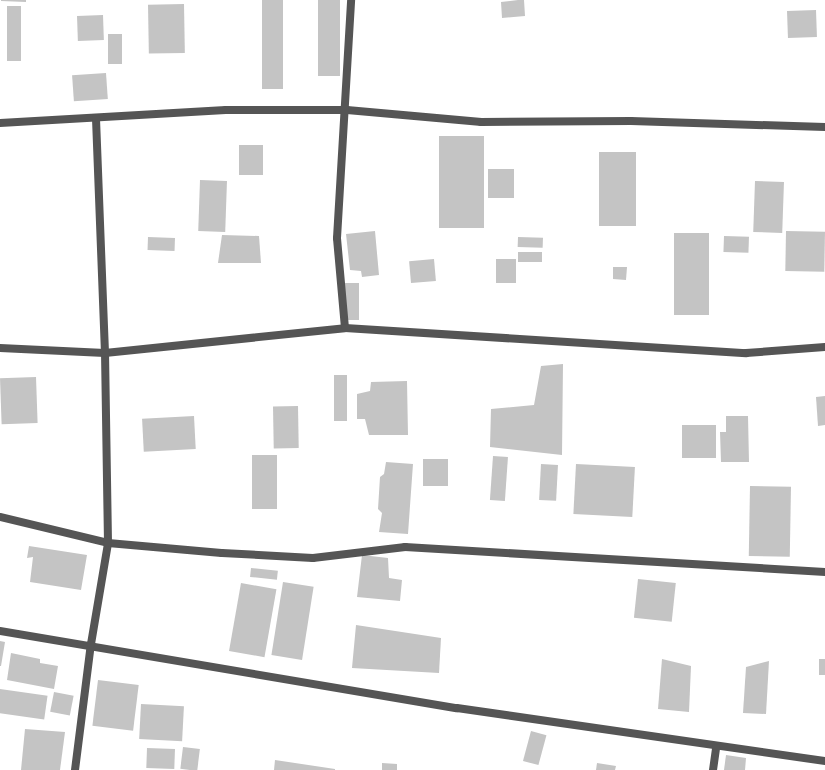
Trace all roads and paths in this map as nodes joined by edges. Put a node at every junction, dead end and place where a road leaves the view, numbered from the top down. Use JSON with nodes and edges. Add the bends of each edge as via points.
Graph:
{"nodes":[{"id":1,"x":351,"y":0,"type":"edge"},
{"id":2,"x":347,"y":110,"type":"junction"},
{"id":3,"x":96,"y":118,"type":"junction"},
{"id":4,"x":0,"y":123,"type":"edge"},
{"id":5,"x":825,"y":126,"type":"edge"},
{"id":6,"x":345,"y":328,"type":"junction"},
{"id":7,"x":825,"y":347,"type":"edge"},
{"id":8,"x":0,"y":348,"type":"edge"},
{"id":9,"x":105,"y":353,"type":"junction"},
{"id":10,"x":0,"y":517,"type":"edge"},
{"id":11,"x":108,"y":543,"type":"junction"},
{"id":12,"x":825,"y":572,"type":"edge"},
{"id":13,"x":0,"y":631,"type":"edge"},
{"id":14,"x":90,"y":644,"type":"junction"},
{"id":15,"x":716,"y":748,"type":"junction"},
{"id":16,"x":825,"y":761,"type":"edge"},
{"id":17,"x":75,"y":770,"type":"edge"},
{"id":18,"x":713,"y":770,"type":"edge"}],
"edges":[{"from":1,"to":2,"type":"street"},
{"from":2,"to":3,"type":"street","via":[[226,110]]},
{"from":2,"to":5,"type":"street","via":[[482,122],[630,121]]},
{"from":2,"to":6,"type":"street","via":[[337,238]]},
{"from":3,"to":4,"type":"street"},
{"from":3,"to":9,"type":"street"},
{"from":6,"to":7,"type":"street","via":[[746,353]]},
{"from":6,"to":9,"type":"street"},
{"from":8,"to":9,"type":"street"},
{"from":9,"to":11,"type":"street"},
{"from":10,"to":11,"type":"street"},
{"from":11,"to":12,"type":"street","via":[[222,554],[313,558],[405,547]]},
{"from":11,"to":14,"type":"street"},
{"from":13,"to":14,"type":"street"},
{"from":14,"to":15,"type":"street","via":[[457,708]]},
{"from":14,"to":17,"type":"street"},
{"from":15,"to":16,"type":"street"},
{"from":15,"to":18,"type":"street"}]}
